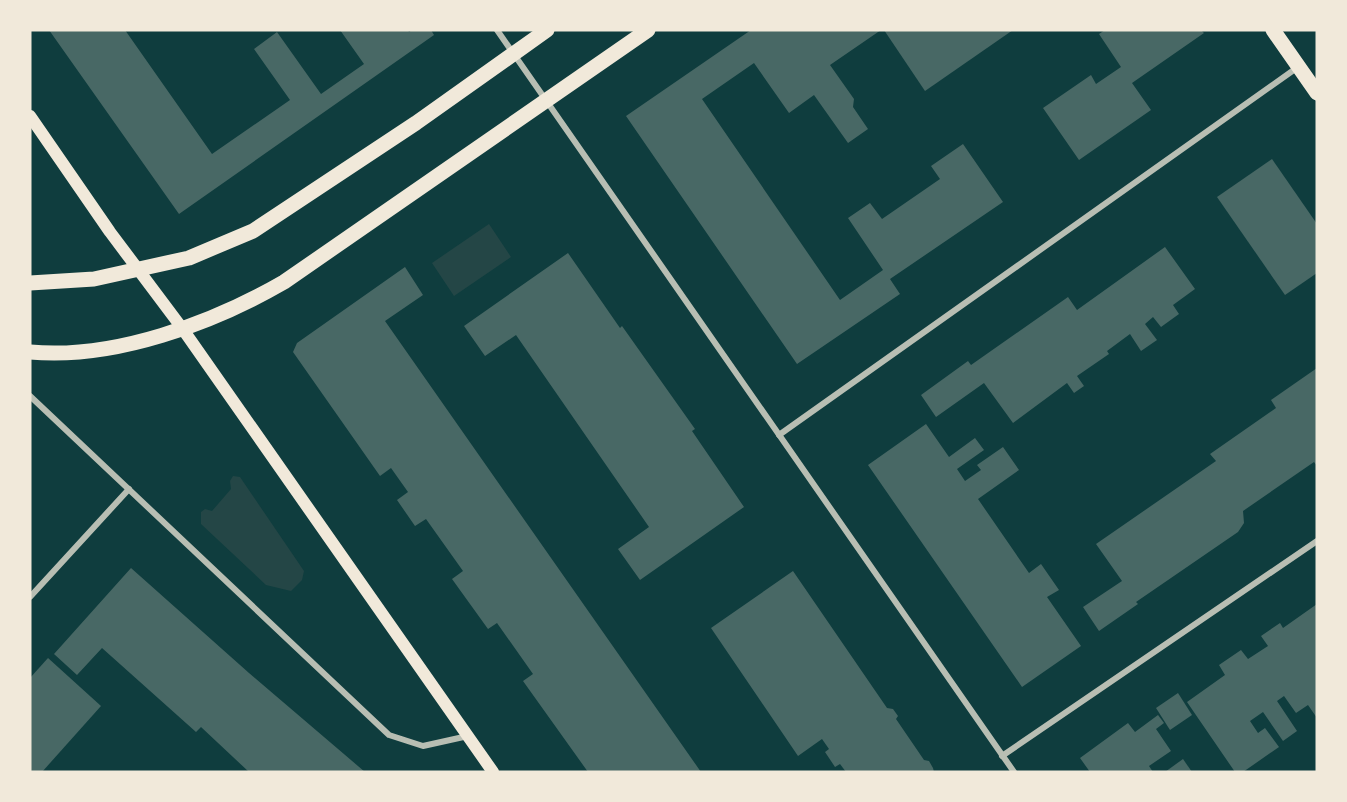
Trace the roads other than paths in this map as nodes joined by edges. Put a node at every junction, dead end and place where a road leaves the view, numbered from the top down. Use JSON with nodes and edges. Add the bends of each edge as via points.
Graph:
{"nodes":[{"id":1,"x":497,"y":30,"type":"edge"},
{"id":2,"x":547,"y":30,"type":"edge"},
{"id":3,"x":648,"y":30,"type":"edge"},
{"id":4,"x":1273,"y":30,"type":"edge"},
{"id":5,"x":514,"y":54,"type":"junction"},
{"id":6,"x":1299,"y":66,"type":"junction"},
{"id":7,"x":1317,"y":93,"type":"edge"},
{"id":8,"x":546,"y":100,"type":"junction"},
{"id":9,"x":30,"y":116,"type":"edge"},
{"id":10,"x":138,"y":269,"type":"junction"},
{"id":11,"x":30,"y":283,"type":"edge"},
{"id":12,"x":182,"y":328,"type":"junction"},
{"id":13,"x":30,"y":352,"type":"edge"},
{"id":14,"x":30,"y":396,"type":"edge"},
{"id":15,"x":779,"y":435,"type":"junction"},
{"id":16,"x":129,"y":489,"type":"junction"},
{"id":17,"x":1317,"y":541,"type":"edge"},
{"id":18,"x":30,"y":597,"type":"edge"},
{"id":19,"x":468,"y":736,"type":"junction"},
{"id":20,"x":1002,"y":756,"type":"junction"},
{"id":21,"x":493,"y":772,"type":"edge"},
{"id":22,"x":1014,"y":772,"type":"edge"}],
"edges":[{"from":1,"to":5,"type":"street"},
{"from":2,"to":5,"type":"main road"},
{"from":3,"to":8,"type":"main road"},
{"from":4,"to":6,"type":"main road"},
{"from":5,"to":8,"type":"street"},
{"from":5,"to":10,"type":"main road","via":[[253,231],[189,258]]},
{"from":6,"to":7,"type":"main road"},
{"from":6,"to":15,"type":"street"},
{"from":8,"to":12,"type":"main road","via":[[284,282],[226,312]]},
{"from":8,"to":15,"type":"street"},
{"from":9,"to":10,"type":"main road"},
{"from":10,"to":11,"type":"main road","via":[[94,279]]},
{"from":10,"to":12,"type":"main road"},
{"from":12,"to":13,"type":"main road","via":[[106,348]]},
{"from":12,"to":19,"type":"main road"},
{"from":14,"to":16,"type":"street"},
{"from":15,"to":20,"type":"street"},
{"from":16,"to":18,"type":"street"},
{"from":16,"to":19,"type":"street","via":[[389,735],[423,746]]},
{"from":17,"to":20,"type":"street"},
{"from":19,"to":21,"type":"main road"},
{"from":20,"to":22,"type":"street"}]}
